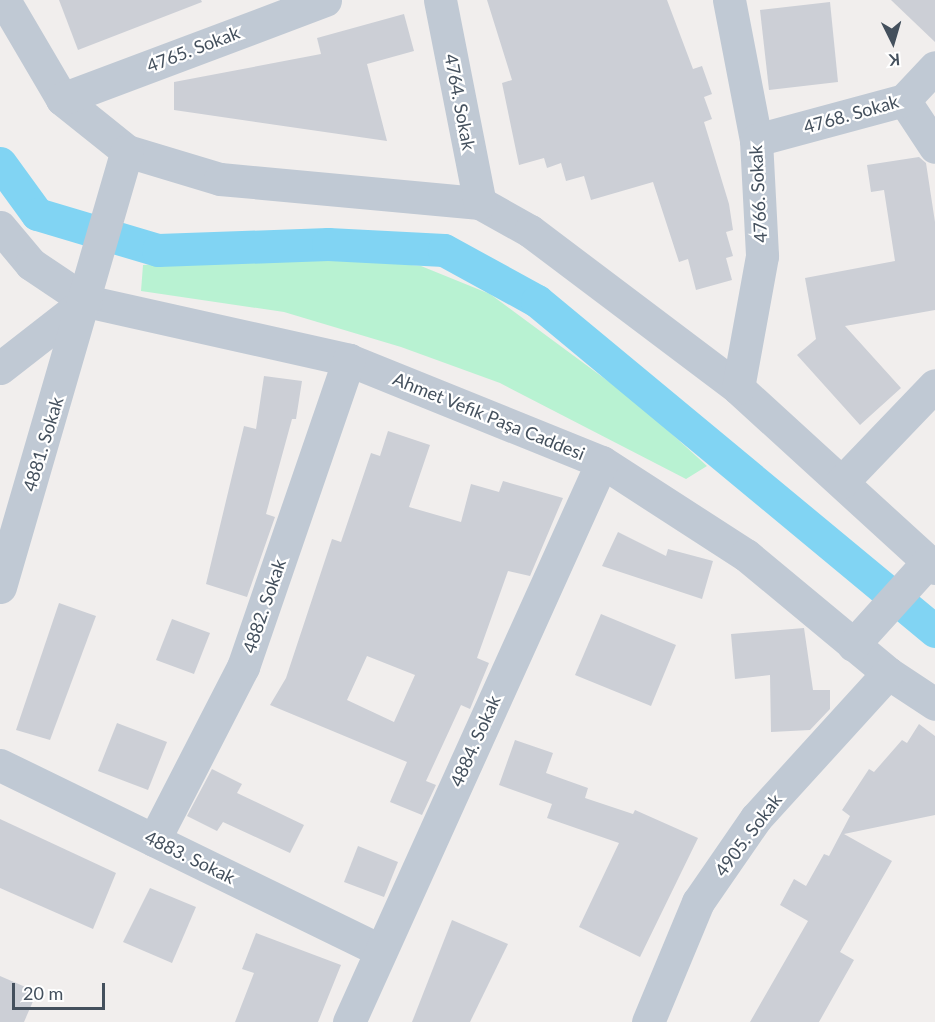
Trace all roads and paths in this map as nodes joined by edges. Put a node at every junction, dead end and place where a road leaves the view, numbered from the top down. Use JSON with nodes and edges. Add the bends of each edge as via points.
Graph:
{"nodes":[{"id":1,"x":4,"y":0,"type":"edge"},
{"id":2,"x":325,"y":0,"type":"edge"},
{"id":3,"x":440,"y":0,"type":"edge"},
{"id":4,"x":729,"y":0,"type":"edge"},
{"id":5,"x":935,"y":68,"type":"edge"},
{"id":6,"x":62,"y":99,"type":"junction"},
{"id":7,"x":904,"y":100,"type":"junction"},
{"id":8,"x":756,"y":140,"type":"junction"},
{"id":9,"x":935,"y":147,"type":"edge"},
{"id":10,"x":127,"y":151,"type":"junction"},
{"id":11,"x":480,"y":203,"type":"junction"},
{"id":12,"x":0,"y":227,"type":"edge"},
{"id":13,"x":86,"y":301,"type":"junction"},
{"id":14,"x":349,"y":360,"type":"junction"},
{"id":15,"x":0,"y":368,"type":"edge"},
{"id":16,"x":935,"y":385,"type":"edge"},
{"id":17,"x":738,"y":388,"type":"junction"},
{"id":18,"x":602,"y":462,"type":"junction"},
{"id":19,"x":842,"y":482,"type":"junction"},
{"id":20,"x":932,"y":565,"type":"edge"},
{"id":21,"x":0,"y":587,"type":"edge"},
{"id":22,"x":853,"y":645,"type":"junction"},
{"id":23,"x":888,"y":674,"type":"junction"},
{"id":24,"x":935,"y":704,"type":"edge"},
{"id":25,"x":0,"y":765,"type":"edge"},
{"id":26,"x":154,"y":840,"type":"junction"},
{"id":27,"x":380,"y":950,"type":"junction"},
{"id":28,"x":349,"y":1022,"type":"edge"},
{"id":29,"x":648,"y":1022,"type":"edge"}],
"edges":[{"from":1,"to":6,"type":"street"},
{"from":2,"to":6,"type":"street","name":"4765. Sokak"},
{"from":3,"to":11,"type":"street","name":"4764. Sokak"},
{"from":4,"to":8,"type":"street","name":"4766. Sokak"},
{"from":5,"to":7,"type":"street","name":"4768. Sokak"},
{"from":6,"to":10,"type":"street"},
{"from":7,"to":8,"type":"street","name":"4768. Sokak"},
{"from":7,"to":9,"type":"street"},
{"from":8,"to":17,"type":"street","name":"4766. Sokak","via":[[762,256]]},
{"from":10,"to":11,"type":"street","via":[[220,179]]},
{"from":10,"to":13,"type":"street","name":"4881. Sokak"},
{"from":11,"to":17,"type":"street","via":[[530,231]]},
{"from":12,"to":13,"type":"street","name":"Ahmet Vefik Paşa Caddesi","via":[[31,264]]},
{"from":13,"to":14,"type":"street","name":"Ahmet Vefik Paşa Caddesi"},
{"from":13,"to":15,"type":"street"},
{"from":13,"to":21,"type":"street","name":"4881. Sokak"},
{"from":14,"to":18,"type":"street","name":"Ahmet Vefik Paşa Caddesi"},
{"from":14,"to":26,"type":"street","name":"4882. Sokak","via":[[243,667]]},
{"from":16,"to":19,"type":"street"},
{"from":17,"to":19,"type":"street"},
{"from":18,"to":22,"type":"street","name":"Ahmet Vefik Paşa Caddesi","via":[[746,555]]},
{"from":18,"to":27,"type":"street","name":"4884. Sokak"},
{"from":19,"to":20,"type":"street"},
{"from":20,"to":22,"type":"street","via":[[895,598]]},
{"from":22,"to":23,"type":"street","name":"Ahmet Vefik Paşa Caddesi"},
{"from":23,"to":24,"type":"street","name":"Ahmet Vefik Paşa Caddesi"},
{"from":23,"to":29,"type":"street","name":"4905. Sokak","via":[[756,818],[698,902]]},
{"from":25,"to":26,"type":"street","name":"4883. Sokak"},
{"from":26,"to":27,"type":"street","name":"4883. Sokak"},
{"from":27,"to":28,"type":"street","name":"4884. Sokak"}]}
